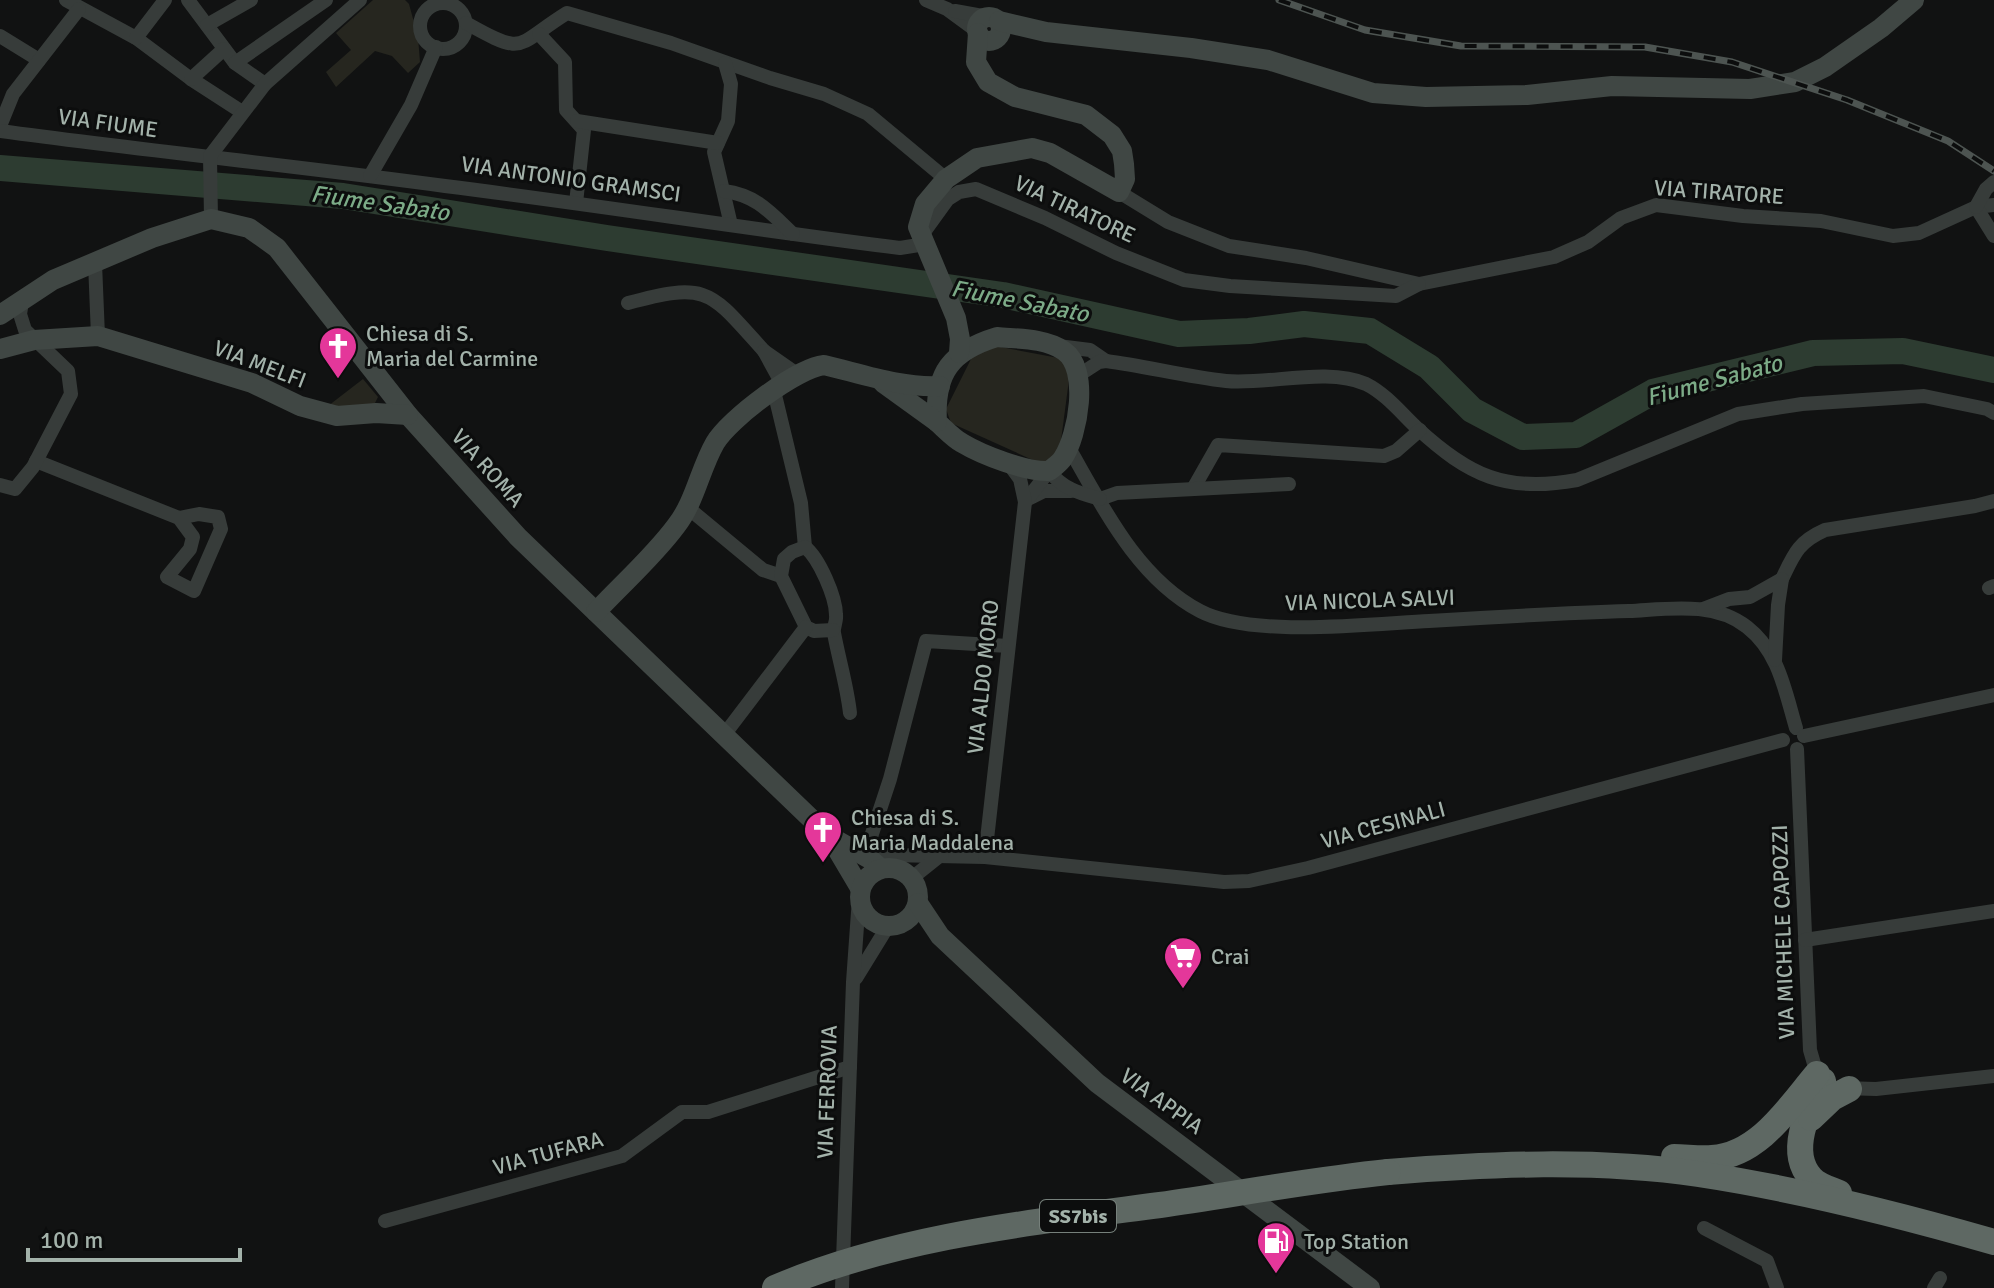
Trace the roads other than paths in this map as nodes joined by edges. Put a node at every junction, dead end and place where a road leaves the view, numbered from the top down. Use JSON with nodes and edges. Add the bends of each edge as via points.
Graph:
{"nodes":[{"id":1,"x":66,"y":0,"type":"edge"},
{"id":2,"x":165,"y":0,"type":"edge"},
{"id":3,"x":251,"y":0,"type":"edge"},
{"id":4,"x":360,"y":0,"type":"edge"},
{"id":5,"x":926,"y":0,"type":"edge"},
{"id":6,"x":1914,"y":0,"type":"edge"},
{"id":7,"x":322,"y":1,"type":"edge"},
{"id":8,"x":190,"y":2,"type":"edge"},
{"id":9,"x":422,"y":5,"type":"edge"},
{"id":10,"x":79,"y":9,"type":"junction"},
{"id":11,"x":466,"y":23,"type":"junction"},
{"id":12,"x":207,"y":25,"type":"junction"},
{"id":13,"x":989,"y":30,"type":"junction"},
{"id":14,"x":539,"y":34,"type":"junction"},
{"id":15,"x":0,"y":36,"type":"edge"},
{"id":16,"x":136,"y":38,"type":"junction"},
{"id":17,"x":436,"y":47,"type":"junction"},
{"id":18,"x":224,"y":49,"type":"junction"},
{"id":19,"x":39,"y":60,"type":"junction"},
{"id":20,"x":235,"y":63,"type":"junction"},
{"id":21,"x":725,"y":63,"type":"junction"},
{"id":22,"x":191,"y":79,"type":"junction"},
{"id":23,"x":265,"y":84,"type":"junction"},
{"id":24,"x":6,"y":92,"type":"edge"},
{"id":25,"x":242,"y":112,"type":"junction"},
{"id":26,"x":577,"y":121,"type":"junction"},
{"id":27,"x":0,"y":129,"type":"edge"},
{"id":28,"x":718,"y":143,"type":"junction"},
{"id":29,"x":209,"y":160,"type":"junction"},
{"id":30,"x":370,"y":176,"type":"junction"},
{"id":31,"x":946,"y":179,"type":"junction"},
{"id":32,"x":1994,"y":182,"type":"edge"},
{"id":33,"x":724,"y":191,"type":"junction"},
{"id":34,"x":1119,"y":192,"type":"junction"},
{"id":35,"x":576,"y":203,"type":"junction"},
{"id":36,"x":1994,"y":205,"type":"edge"},
{"id":37,"x":1976,"y":207,"type":"junction"},
{"id":38,"x":211,"y":219,"type":"junction"},
{"id":39,"x":731,"y":225,"type":"junction"},
{"id":40,"x":793,"y":234,"type":"junction"},
{"id":41,"x":1994,"y":236,"type":"edge"},
{"id":42,"x":926,"y":246,"type":"junction"},
{"id":43,"x":95,"y":263,"type":"junction"},
{"id":44,"x":1419,"y":284,"type":"junction"},
{"id":45,"x":22,"y":302,"type":"junction"},
{"id":46,"x":628,"y":303,"type":"dead end"},
{"id":47,"x":0,"y":315,"type":"edge"},
{"id":48,"x":956,"y":318,"type":"junction"},
{"id":49,"x":98,"y":336,"type":"junction"},
{"id":50,"x":997,"y":337,"type":"junction"},
{"id":51,"x":34,"y":340,"type":"junction"},
{"id":52,"x":1052,"y":346,"type":"junction"},
{"id":53,"x":0,"y":349,"type":"edge"},
{"id":54,"x":959,"y":353,"type":"junction"},
{"id":55,"x":1106,"y":361,"type":"junction"},
{"id":56,"x":1079,"y":375,"type":"junction"},
{"id":57,"x":873,"y":376,"type":"junction"},
{"id":58,"x":784,"y":383,"type":"junction"},
{"id":59,"x":940,"y":386,"type":"junction"},
{"id":60,"x":1994,"y":413,"type":"edge"},
{"id":61,"x":408,"y":415,"type":"junction"},
{"id":62,"x":937,"y":422,"type":"junction"},
{"id":63,"x":1420,"y":430,"type":"junction"},
{"id":64,"x":1069,"y":448,"type":"junction"},
{"id":65,"x":1001,"y":459,"type":"junction"},
{"id":66,"x":36,"y":461,"type":"junction"},
{"id":67,"x":1049,"y":471,"type":"junction"},
{"id":68,"x":1289,"y":484,"type":"dead end"},
{"id":69,"x":0,"y":485,"type":"edge"},
{"id":70,"x":1193,"y":489,"type":"junction"},
{"id":71,"x":1071,"y":491,"type":"junction"},
{"id":72,"x":1100,"y":499,"type":"junction"},
{"id":73,"x":1994,"y":501,"type":"edge"},
{"id":74,"x":1025,"y":502,"type":"junction"},
{"id":75,"x":687,"y":507,"type":"junction"},
{"id":76,"x":179,"y":518,"type":"junction"},
{"id":77,"x":805,"y":547,"type":"junction"},
{"id":78,"x":781,"y":576,"type":"junction"},
{"id":79,"x":1782,"y":579,"type":"junction"},
{"id":80,"x":1741,"y":598,"type":"junction"},
{"id":81,"x":1699,"y":609,"type":"junction"},
{"id":82,"x":596,"y":612,"type":"junction"},
{"id":83,"x":1732,"y":618,"type":"junction"},
{"id":84,"x":806,"y":627,"type":"junction"},
{"id":85,"x":833,"y":630,"type":"junction"},
{"id":86,"x":1008,"y":646,"type":"junction"},
{"id":87,"x":1775,"y":661,"type":"junction"},
{"id":88,"x":1994,"y":695,"type":"edge"},
{"id":89,"x":850,"y":713,"type":"dead end"},
{"id":90,"x":724,"y":735,"type":"junction"},
{"id":91,"x":1799,"y":738,"type":"junction"},
{"id":92,"x":829,"y":836,"type":"junction"},
{"id":93,"x":857,"y":850,"type":"junction"},
{"id":94,"x":942,"y":854,"type":"junction"},
{"id":95,"x":985,"y":857,"type":"junction"},
{"id":96,"x":885,"y":862,"type":"junction"},
{"id":97,"x":912,"y":878,"type":"junction"},
{"id":98,"x":860,"y":893,"type":"junction"},
{"id":99,"x":918,"y":903,"type":"junction"},
{"id":100,"x":1994,"y":911,"type":"edge"},
{"id":101,"x":894,"y":925,"type":"junction"},
{"id":102,"x":940,"y":936,"type":"junction"},
{"id":103,"x":1805,"y":940,"type":"junction"},
{"id":104,"x":853,"y":982,"type":"junction"},
{"id":105,"x":850,"y":1067,"type":"junction"},
{"id":106,"x":1994,"y":1076,"type":"edge"},
{"id":107,"x":1820,"y":1077,"type":"junction"},
{"id":108,"x":1849,"y":1089,"type":"junction"},
{"id":109,"x":1804,"y":1127,"type":"junction"},
{"id":110,"x":1596,"y":1166,"type":"junction"},
{"id":111,"x":1389,"y":1180,"type":"junction"},
{"id":112,"x":1887,"y":1214,"type":"junction"},
{"id":113,"x":385,"y":1221,"type":"dead end"},
{"id":114,"x":1704,"y":1228,"type":"dead end"},
{"id":115,"x":1994,"y":1242,"type":"edge"},
{"id":116,"x":1994,"y":1261,"type":"edge"},
{"id":117,"x":775,"y":1288,"type":"edge"},
{"id":118,"x":822,"y":1288,"type":"edge"},
{"id":119,"x":842,"y":1288,"type":"edge"},
{"id":120,"x":1370,"y":1288,"type":"edge"},
{"id":121,"x":1777,"y":1288,"type":"edge"}],
"edges":[{"from":1,"to":10,"type":"street"},
{"from":2,"to":16,"type":"street"},
{"from":3,"to":12,"type":"street"},
{"from":4,"to":23,"type":"street"},
{"from":5,"to":13,"type":"street"},
{"from":6,"to":13,"type":"street","via":[[1825,67],[1795,82],[1750,89],[1612,86],[1426,97],[1373,93],[1268,60],[1046,32]]},
{"from":7,"to":20,"type":"street"},
{"from":8,"to":12,"type":"street"},
{"from":9,"to":11,"type":"street","via":[[454,5]]},
{"from":9,"to":17,"type":"street","via":[[421,31]]},
{"from":10,"to":16,"type":"street"},
{"from":10,"to":19,"type":"street"},
{"from":11,"to":14,"type":"street","via":[[511,45]]},
{"from":11,"to":17,"type":"street","via":[[458,43]]},
{"from":12,"to":18,"type":"street"},
{"from":13,"to":34,"type":"street","via":[[976,62],[988,82],[1015,97],[1086,115],[1112,135],[1124,164]]},
{"from":14,"to":21,"type":"street","via":[[567,13]]},
{"from":14,"to":26,"type":"street","via":[[565,62],[566,110]]},
{"from":15,"to":19,"type":"street"},
{"from":16,"to":22,"type":"street"},
{"from":17,"to":30,"type":"street","via":[[411,105]]},
{"from":18,"to":20,"type":"street"},
{"from":18,"to":22,"type":"street"},
{"from":19,"to":24,"type":"street"},
{"from":20,"to":23,"type":"street"},
{"from":21,"to":28,"type":"street","via":[[731,84],[728,121]]},
{"from":21,"to":31,"type":"street","via":[[824,94],[868,114]]},
{"from":22,"to":25,"type":"street"},
{"from":23,"to":25,"type":"street"},
{"from":24,"to":27,"type":"street"},
{"from":25,"to":29,"type":"street"},
{"from":26,"to":28,"type":"street"},
{"from":26,"to":35,"type":"street","via":[[584,130]]},
{"from":27,"to":29,"type":"street","name":"VIA FIUME"},
{"from":28,"to":33,"type":"street","via":[[714,152]]},
{"from":29,"to":30,"type":"street","name":"VIA ANTONIO GRAMSCI"},
{"from":29,"to":38,"type":"street"},
{"from":30,"to":35,"type":"street","name":"VIA ANTONIO GRAMSCI"},
{"from":31,"to":34,"type":"street","via":[[977,158],[1032,148]]},
{"from":31,"to":42,"type":"street","via":[[920,213],[918,227]]},
{"from":32,"to":37,"type":"street","name":"VIA TIRATORE"},
{"from":33,"to":39,"type":"street"},
{"from":33,"to":40,"type":"street","via":[[743,193]]},
{"from":34,"to":44,"type":"street","name":"VIA TIRATORE","via":[[1168,222],[1229,246]]},
{"from":35,"to":39,"type":"street","name":"VIA ANTONIO GRAMSCI"},
{"from":36,"to":37,"type":"street","name":"VIA TIRATORE"},
{"from":37,"to":41,"type":"street"},
{"from":37,"to":44,"type":"street","name":"VIA TIRATORE","via":[[1919,233],[1893,236],[1821,221],[1656,205],[1621,218],[1588,242],[1554,257]]},
{"from":38,"to":43,"type":"street"},
{"from":38,"to":61,"type":"street","name":"VIA ROMA","via":[[249,228],[277,248]]},
{"from":39,"to":40,"type":"street","name":"VIA ANTONIO GRAMSCI"},
{"from":40,"to":42,"type":"street","name":"VIA ANTONIO GRAMSCI","via":[[900,248]]},
{"from":42,"to":44,"type":"street","name":"VIA TIRATORE","via":[[948,199],[976,189],[1184,280],[1396,296]]},
{"from":42,"to":48,"type":"street"},
{"from":43,"to":45,"type":"street","via":[[53,280]]},
{"from":43,"to":49,"type":"street"},
{"from":45,"to":47,"type":"street"},
{"from":45,"to":51,"type":"street","via":[[25,330]]},
{"from":46,"to":58,"type":"street","via":[[670,291],[706,295],[764,351]]},
{"from":48,"to":50,"type":"street"},
{"from":48,"to":54,"type":"street"},
{"from":49,"to":51,"type":"street"},
{"from":49,"to":61,"type":"street","name":"VIA MELFI","via":[[252,383],[300,406],[337,416]]},
{"from":50,"to":52,"type":"street"},
{"from":50,"to":54,"type":"street"},
{"from":51,"to":53,"type":"street"},
{"from":51,"to":66,"type":"street","via":[[68,371],[71,394]]},
{"from":52,"to":55,"type":"street","via":[[1090,350]]},
{"from":52,"to":56,"type":"street","via":[[1065,352]]},
{"from":54,"to":59,"type":"street"},
{"from":55,"to":56,"type":"street"},
{"from":55,"to":63,"type":"street","via":[[1227,381],[1320,378],[1362,383],[1379,391]]},
{"from":56,"to":64,"type":"street"},
{"from":57,"to":58,"type":"street","via":[[824,365]]},
{"from":57,"to":59,"type":"street","via":[[919,387]]},
{"from":57,"to":62,"type":"street"},
{"from":58,"to":75,"type":"street","via":[[727,428]]},
{"from":58,"to":77,"type":"street"},
{"from":59,"to":62,"type":"street"},
{"from":60,"to":63,"type":"street","via":[[1924,396],[1738,414],[1609,469],[1536,486],[1501,481],[1475,470],[1453,459]]},
{"from":61,"to":82,"type":"street","name":"VIA ROMA","via":[[518,537]]},
{"from":62,"to":65,"type":"street","via":[[960,442]]},
{"from":63,"to":70,"type":"street","via":[[1384,456],[1218,445]]},
{"from":64,"to":67,"type":"street"},
{"from":64,"to":72,"type":"street","name":"VIA NICOLA SALVI"},
{"from":65,"to":67,"type":"street"},
{"from":65,"to":74,"type":"street","via":[[1020,479]]},
{"from":66,"to":69,"type":"street","via":[[15,489]]},
{"from":66,"to":76,"type":"street"},
{"from":67,"to":71,"type":"street"},
{"from":67,"to":74,"type":"street"},
{"from":68,"to":70,"type":"street"},
{"from":70,"to":72,"type":"street","via":[[1112,493]]},
{"from":71,"to":72,"type":"street"},
{"from":71,"to":74,"type":"street","via":[[1044,491]]},
{"from":72,"to":81,"type":"street","name":"VIA NICOLA SALVI","via":[[1135,556],[1173,595],[1202,613],[1245,625]]},
{"from":73,"to":79,"type":"street","via":[[1825,530],[1796,550]]},
{"from":74,"to":86,"type":"street","name":"VIA ALDO MORO"},
{"from":75,"to":78,"type":"street","via":[[763,570]]},
{"from":75,"to":82,"type":"street","via":[[677,525]]},
{"from":76,"to":76,"type":"street","via":[[218,517],[221,529],[194,591],[167,577],[190,549],[193,537]]},
{"from":77,"to":78,"type":"street","via":[[784,559]]},
{"from":77,"to":85,"type":"street","via":[[817,560],[834,601]]},
{"from":78,"to":84,"type":"street"},
{"from":79,"to":80,"type":"street"},
{"from":79,"to":87,"type":"street"},
{"from":80,"to":81,"type":"street"},
{"from":80,"to":83,"type":"street"},
{"from":81,"to":83,"type":"street"},
{"from":82,"to":90,"type":"street","name":"VIA ROMA"},
{"from":83,"to":87,"type":"street","via":[[1764,643]]},
{"from":84,"to":85,"type":"street"},
{"from":84,"to":90,"type":"street"},
{"from":85,"to":89,"type":"street"},
{"from":86,"to":93,"type":"street","via":[[926,641],[890,779]]},
{"from":86,"to":95,"type":"street","name":"VIA ALDO MORO"},
{"from":87,"to":91,"type":"street","name":"VIA MICHELE CAPOZZI"},
{"from":88,"to":91,"type":"street"},
{"from":90,"to":92,"type":"street","name":"VIA ROMA"},
{"from":91,"to":95,"type":"street","name":"VIA CESINALI","via":[[1787,731],[1783,740],[1249,881]]},
{"from":91,"to":103,"type":"street","name":"VIA MICHELE CAPOZZI"},
{"from":92,"to":93,"type":"street","name":"VIA ROMA"},
{"from":92,"to":98,"type":"street","name":"VIA ROMA"},
{"from":93,"to":96,"type":"street","name":"VIA ROMA"},
{"from":94,"to":95,"type":"street","name":"VIA CESINALI"},
{"from":94,"to":96,"type":"street","name":"VIA CESINALI"},
{"from":94,"to":97,"type":"street"},
{"from":96,"to":97,"type":"street"},
{"from":96,"to":98,"type":"street","via":[[869,875]]},
{"from":97,"to":99,"type":"street"},
{"from":98,"to":101,"type":"street","via":[[865,915]]},
{"from":98,"to":104,"type":"street","name":"VIA FERROVIA"},
{"from":99,"to":101,"type":"street","via":[[908,919]]},
{"from":99,"to":102,"type":"street","name":"VIA APPIA"},
{"from":100,"to":103,"type":"street"},
{"from":101,"to":102,"type":"street","name":"VIA APPIA"},
{"from":101,"to":104,"type":"street"},
{"from":102,"to":120,"type":"street","name":"VIA APPIA","via":[[1097,1083]]},
{"from":103,"to":107,"type":"street","name":"VIA MICHELE CAPOZZI","via":[[1810,1050]]},
{"from":104,"to":105,"type":"street","name":"VIA FERROVIA"},
{"from":105,"to":113,"type":"street","name":"VIA TUFARA","via":[[708,1112],[682,1112],[622,1156]]},
{"from":105,"to":119,"type":"street","name":"VIA FERROVIA"},
{"from":106,"to":108,"type":"street"},
{"from":107,"to":108,"type":"street"},
{"from":107,"to":109,"type":"highway"},
{"from":107,"to":110,"type":"highway","via":[[1739,1152],[1714,1158],[1643,1156]]},
{"from":108,"to":109,"type":"highway","via":[[1819,1109]]},
{"from":109,"to":112,"type":"highway","via":[[1801,1155],[1812,1179]]},
{"from":110,"to":111,"type":"highway","number":"SS7bis","via":[[1450,1167]]},
{"from":110,"to":112,"type":"highway","number":"SS7bis","via":[[1697,1174]]},
{"from":111,"to":116,"type":"highway","number":"SS7bis","via":[[1672,1186],[1832,1217]]},
{"from":111,"to":117,"type":"highway","number":"SS7bis","bridge":true,"via":[[1321,1179],[1015,1225],[887,1251]]},
{"from":111,"to":118,"type":"highway","number":"SS7bis","via":[[983,1246]]},
{"from":112,"to":115,"type":"highway","number":"SS7bis"},
{"from":114,"to":121,"type":"street","via":[[1767,1261]]}]}
